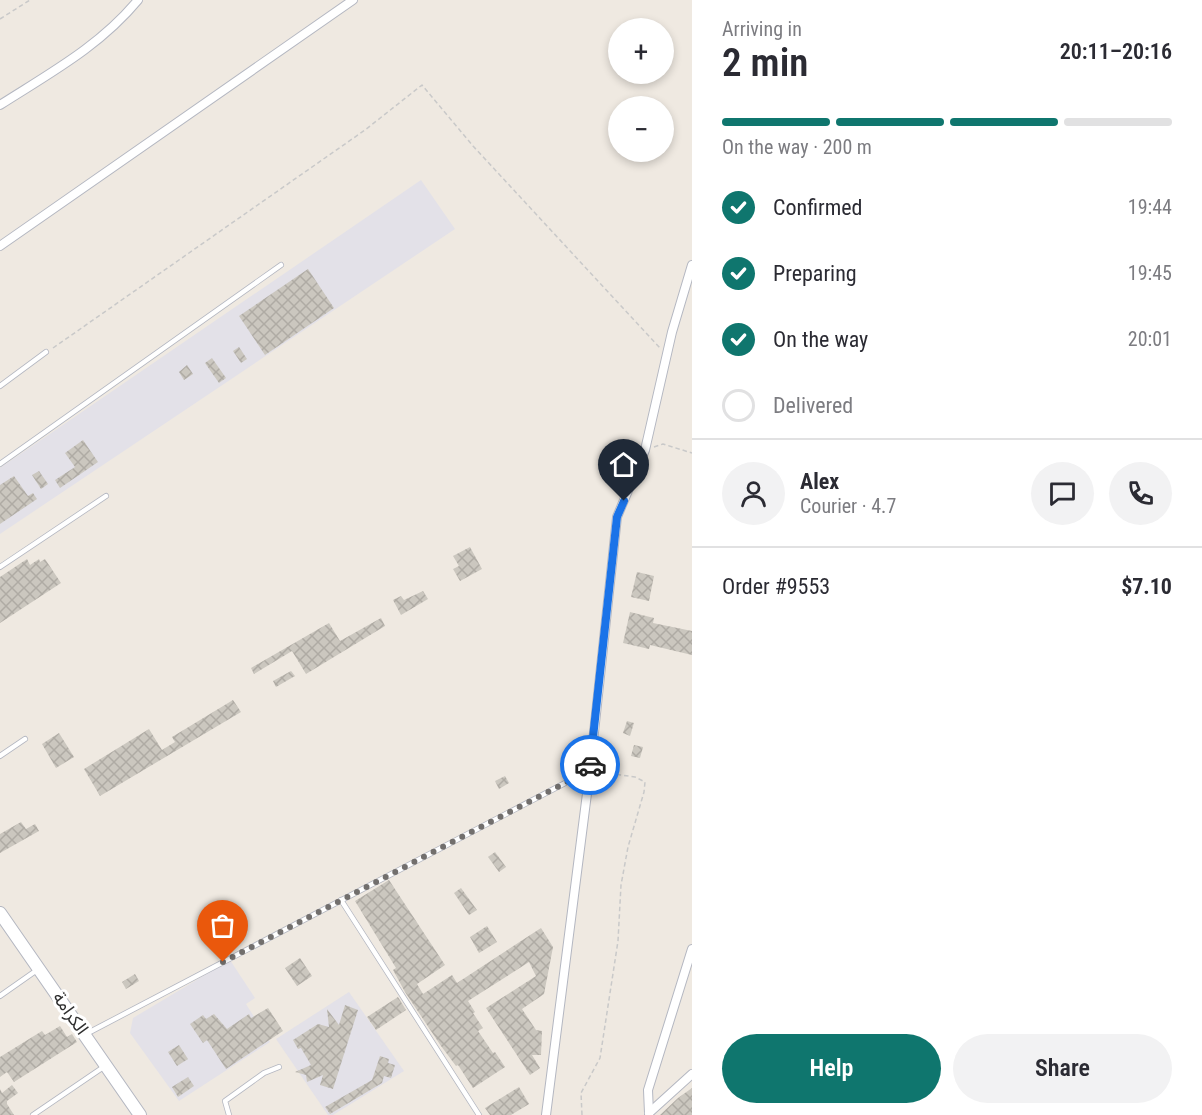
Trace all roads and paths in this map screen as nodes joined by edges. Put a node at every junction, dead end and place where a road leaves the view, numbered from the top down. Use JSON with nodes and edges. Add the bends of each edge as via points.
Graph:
{"nodes":[{"id":1,"x":30,"y":0,"type":"edge"},
{"id":2,"x":138,"y":0,"type":"edge"},
{"id":3,"x":353,"y":0,"type":"edge"},
{"id":4,"x":0,"y":19,"type":"edge"},
{"id":5,"x":0,"y":105,"type":"edge"},
{"id":6,"x":0,"y":246,"type":"edge"},
{"id":7,"x":281,"y":265,"type":"dead end"},
{"id":8,"x":692,"y":265,"type":"edge"},
{"id":9,"x":46,"y":352,"type":"joint"},
{"id":10,"x":667,"y":355,"type":"junction"},
{"id":11,"x":0,"y":386,"type":"edge"},
{"id":12,"x":645,"y":450,"type":"junction"},
{"id":13,"x":692,"y":453,"type":"edge"},
{"id":14,"x":0,"y":464,"type":"edge"},
{"id":15,"x":106,"y":496,"type":"dead end"},
{"id":16,"x":0,"y":567,"type":"edge"},
{"id":17,"x":25,"y":739,"type":"dead end"},
{"id":18,"x":0,"y":756,"type":"edge"},
{"id":19,"x":590,"y":770,"type":"junction"},
{"id":20,"x":341,"y":900,"type":"junction"},
{"id":21,"x":0,"y":913,"type":"edge"},
{"id":22,"x":692,"y":949,"type":"edge"},
{"id":23,"x":39,"y":969,"type":"junction"},
{"id":24,"x":0,"y":996,"type":"edge"},
{"id":25,"x":86,"y":1034,"type":"junction"},
{"id":26,"x":106,"y":1065,"type":"junction"},
{"id":27,"x":279,"y":1067,"type":"dead end"},
{"id":28,"x":692,"y":1074,"type":"edge"},
{"id":29,"x":648,"y":1114,"type":"edge"},
{"id":30,"x":33,"y":1115,"type":"edge"},
{"id":31,"x":140,"y":1115,"type":"edge"},
{"id":32,"x":229,"y":1115,"type":"edge"},
{"id":33,"x":479,"y":1115,"type":"edge"},
{"id":34,"x":546,"y":1115,"type":"edge"},
{"id":35,"x":582,"y":1115,"type":"edge"}],
"edges":[{"from":1,"to":4,"type":"path"},
{"from":2,"to":5,"type":"street","via":[[112,30]]},
{"from":3,"to":6,"type":"street"},
{"from":7,"to":14,"type":"lane"},
{"from":8,"to":10,"type":"street"},
{"from":9,"to":10,"type":"path","via":[[365,130],[422,85],[473,146]]},
{"from":9,"to":11,"type":"lane"},
{"from":10,"to":12,"type":"street"},
{"from":12,"to":13,"type":"path","via":[[663,444]]},
{"from":12,"to":19,"type":"street","via":[[617,517]]},
{"from":15,"to":16,"type":"lane"},
{"from":17,"to":18,"type":"lane"},
{"from":19,"to":20,"type":"lane"},
{"from":19,"to":34,"type":"street"},
{"from":19,"to":35,"type":"path","via":[[645,782],[627,847],[618,941],[600,1058],[581,1093]]},
{"from":20,"to":25,"type":"lane"},
{"from":20,"to":33,"type":"lane"},
{"from":21,"to":23,"type":"main road","name":"الكرامة"},
{"from":22,"to":29,"type":"street","via":[[648,1090]]},
{"from":23,"to":24,"type":"lane"},
{"from":23,"to":25,"type":"main road","name":"الكرامة"},
{"from":25,"to":26,"type":"main road","name":"الكرامة"},
{"from":26,"to":30,"type":"lane"},
{"from":26,"to":31,"type":"main road","name":"الكرامة"},
{"from":27,"to":32,"type":"lane","via":[[225,1101]]},
{"from":28,"to":29,"type":"street"}]}
